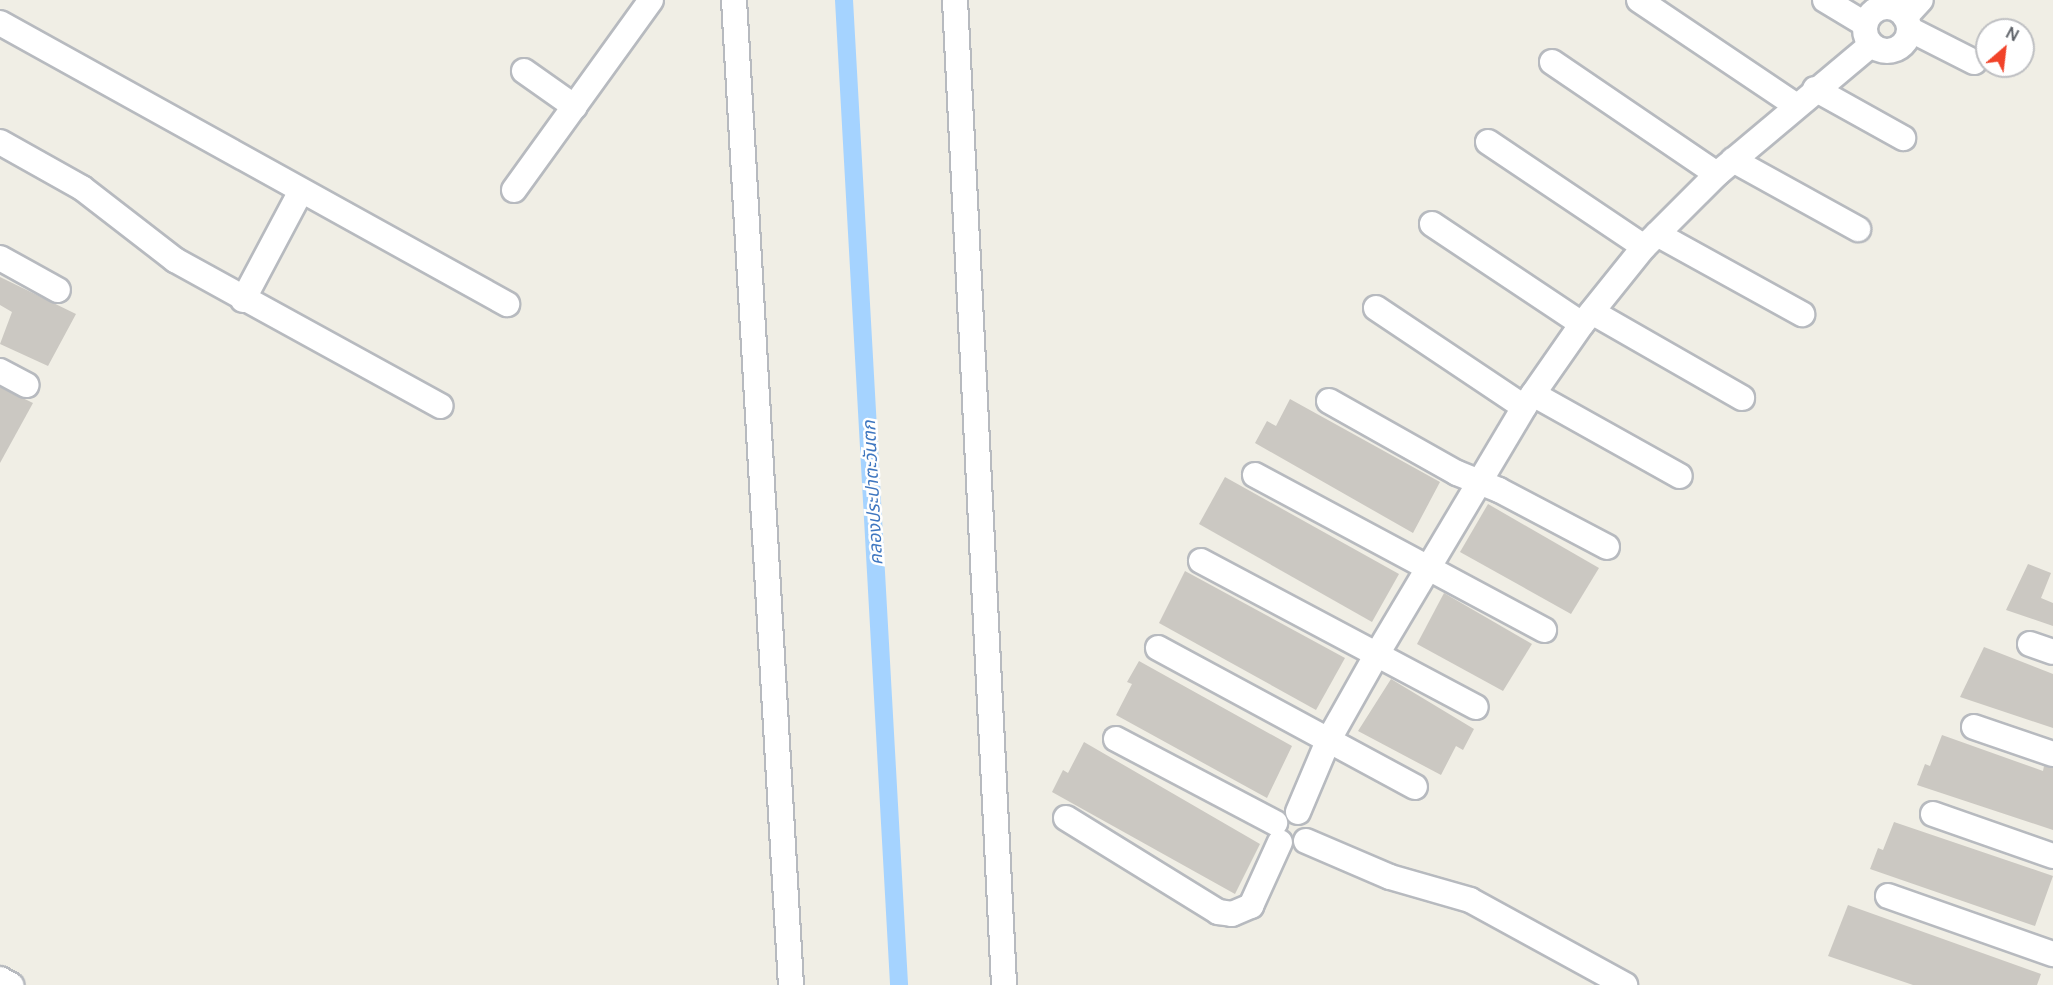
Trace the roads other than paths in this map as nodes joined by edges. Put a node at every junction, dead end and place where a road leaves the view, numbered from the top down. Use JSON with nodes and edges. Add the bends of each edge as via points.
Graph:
{"nodes":[{"id":1,"x":651,"y":0,"type":"edge"},
{"id":2,"x":734,"y":0,"type":"edge"},
{"id":3,"x":955,"y":0,"type":"edge"},
{"id":4,"x":1638,"y":0,"type":"edge"},
{"id":5,"x":1825,"y":0,"type":"edge"},
{"id":6,"x":1912,"y":15,"type":"edge"},
{"id":7,"x":0,"y":23,"type":"edge"},
{"id":8,"x":1868,"y":34,"type":"junction"},
{"id":9,"x":1552,"y":62,"type":"dead end"},
{"id":10,"x":1974,"y":62,"type":"dead end"},
{"id":11,"x":524,"y":71,"type":"dead end"},
{"id":12,"x":1815,"y":89,"type":"junction"},
{"id":13,"x":1795,"y":105,"type":"junction"},
{"id":14,"x":574,"y":108,"type":"junction"},
{"id":15,"x":1903,"y":138,"type":"dead end"},
{"id":16,"x":0,"y":142,"type":"edge"},
{"id":17,"x":1488,"y":142,"type":"dead end"},
{"id":18,"x":1725,"y":167,"type":"junction"},
{"id":19,"x":514,"y":190,"type":"dead end"},
{"id":20,"x":301,"y":191,"type":"junction"},
{"id":21,"x":1432,"y":224,"type":"dead end"},
{"id":22,"x":1858,"y":229,"type":"dead end"},
{"id":23,"x":1650,"y":240,"type":"junction"},
{"id":24,"x":0,"y":258,"type":"edge"},
{"id":25,"x":58,"y":290,"type":"dead end"},
{"id":26,"x":243,"y":300,"type":"junction"},
{"id":27,"x":507,"y":304,"type":"dead end"},
{"id":28,"x":1376,"y":308,"type":"dead end"},
{"id":29,"x":1802,"y":314,"type":"dead end"},
{"id":30,"x":1587,"y":318,"type":"junction"},
{"id":31,"x":0,"y":371,"type":"edge"},
{"id":32,"x":26,"y":385,"type":"dead end"},
{"id":33,"x":1742,"y":398,"type":"dead end"},
{"id":34,"x":1528,"y":400,"type":"junction"},
{"id":35,"x":1329,"y":401,"type":"dead end"},
{"id":36,"x":441,"y":406,"type":"dead end"},
{"id":37,"x":1255,"y":475,"type":"dead end"},
{"id":38,"x":1680,"y":476,"type":"dead end"},
{"id":39,"x":1478,"y":481,"type":"junction"},
{"id":40,"x":1606,"y":547,"type":"dead end"},
{"id":41,"x":1201,"y":561,"type":"dead end"},
{"id":42,"x":1428,"y":569,"type":"junction"},
{"id":43,"x":1544,"y":630,"type":"dead end"},
{"id":44,"x":2030,"y":644,"type":"dead end"},
{"id":45,"x":1158,"y":648,"type":"dead end"},
{"id":46,"x":2053,"y":652,"type":"edge"},
{"id":47,"x":1377,"y":654,"type":"junction"},
{"id":48,"x":1476,"y":707,"type":"dead end"},
{"id":49,"x":1974,"y":727,"type":"dead end"},
{"id":50,"x":1116,"y":739,"type":"dead end"},
{"id":51,"x":1328,"y":741,"type":"junction"},
{"id":52,"x":2053,"y":754,"type":"edge"},
{"id":53,"x":1415,"y":787,"type":"dead end"},
{"id":54,"x":1298,"y":812,"type":"junction"},
{"id":55,"x":1933,"y":814,"type":"dead end"},
{"id":56,"x":1066,"y":818,"type":"dead end"},
{"id":57,"x":1278,"y":833,"type":"junction"},
{"id":58,"x":1306,"y":841,"type":"junction"},
{"id":59,"x":2053,"y":856,"type":"edge"},
{"id":60,"x":1888,"y":896,"type":"dead end"},
{"id":61,"x":2053,"y":954,"type":"edge"},
{"id":62,"x":0,"y":979,"type":"edge"},
{"id":63,"x":10,"y":985,"type":"edge"},
{"id":64,"x":791,"y":985,"type":"edge"},
{"id":65,"x":1004,"y":985,"type":"edge"},
{"id":66,"x":1625,"y":985,"type":"edge"}],
"edges":[{"from":1,"to":14,"type":"street"},
{"from":2,"to":64,"type":"street"},
{"from":3,"to":65,"type":"street"},
{"from":4,"to":13,"type":"street"},
{"from":5,"to":8,"type":"street"},
{"from":6,"to":8,"type":"street","via":[[1886,6],[1870,13]]},
{"from":6,"to":8,"type":"street","via":[[1908,37],[1896,50],[1878,50]]},
{"from":6,"to":10,"type":"street"},
{"from":7,"to":20,"type":"street"},
{"from":8,"to":12,"type":"street"},
{"from":9,"to":18,"type":"street"},
{"from":11,"to":14,"type":"street"},
{"from":12,"to":13,"type":"street"},
{"from":12,"to":15,"type":"street"},
{"from":13,"to":18,"type":"street"},
{"from":14,"to":19,"type":"street"},
{"from":16,"to":26,"type":"street","via":[[82,188],[175,260]]},
{"from":17,"to":23,"type":"street"},
{"from":18,"to":22,"type":"street"},
{"from":18,"to":23,"type":"street"},
{"from":20,"to":26,"type":"street"},
{"from":20,"to":27,"type":"street"},
{"from":21,"to":30,"type":"street"},
{"from":23,"to":29,"type":"street"},
{"from":23,"to":30,"type":"street"},
{"from":24,"to":25,"type":"street"},
{"from":26,"to":36,"type":"street"},
{"from":28,"to":34,"type":"street"},
{"from":30,"to":33,"type":"street"},
{"from":30,"to":34,"type":"street"},
{"from":31,"to":32,"type":"street"},
{"from":34,"to":38,"type":"street"},
{"from":34,"to":39,"type":"street"},
{"from":35,"to":39,"type":"street"},
{"from":37,"to":42,"type":"street"},
{"from":39,"to":40,"type":"street"},
{"from":39,"to":42,"type":"street"},
{"from":41,"to":47,"type":"street"},
{"from":42,"to":43,"type":"street"},
{"from":42,"to":47,"type":"street"},
{"from":44,"to":46,"type":"street"},
{"from":45,"to":51,"type":"street"},
{"from":47,"to":48,"type":"street"},
{"from":47,"to":51,"type":"street"},
{"from":49,"to":52,"type":"street"},
{"from":50,"to":57,"type":"street"},
{"from":51,"to":53,"type":"street"},
{"from":51,"to":54,"type":"street"},
{"from":54,"to":57,"type":"street","via":[[1284,813]]},
{"from":54,"to":58,"type":"street","via":[[1308,821]]},
{"from":55,"to":59,"type":"street"},
{"from":56,"to":57,"type":"street","via":[[1218,912],[1232,914],[1251,906]]},
{"from":57,"to":58,"type":"street","via":[[1293,847]]},
{"from":58,"to":66,"type":"street","via":[[1390,877],[1470,900]]},
{"from":60,"to":61,"type":"street"},
{"from":62,"to":63,"type":"street"}]}
